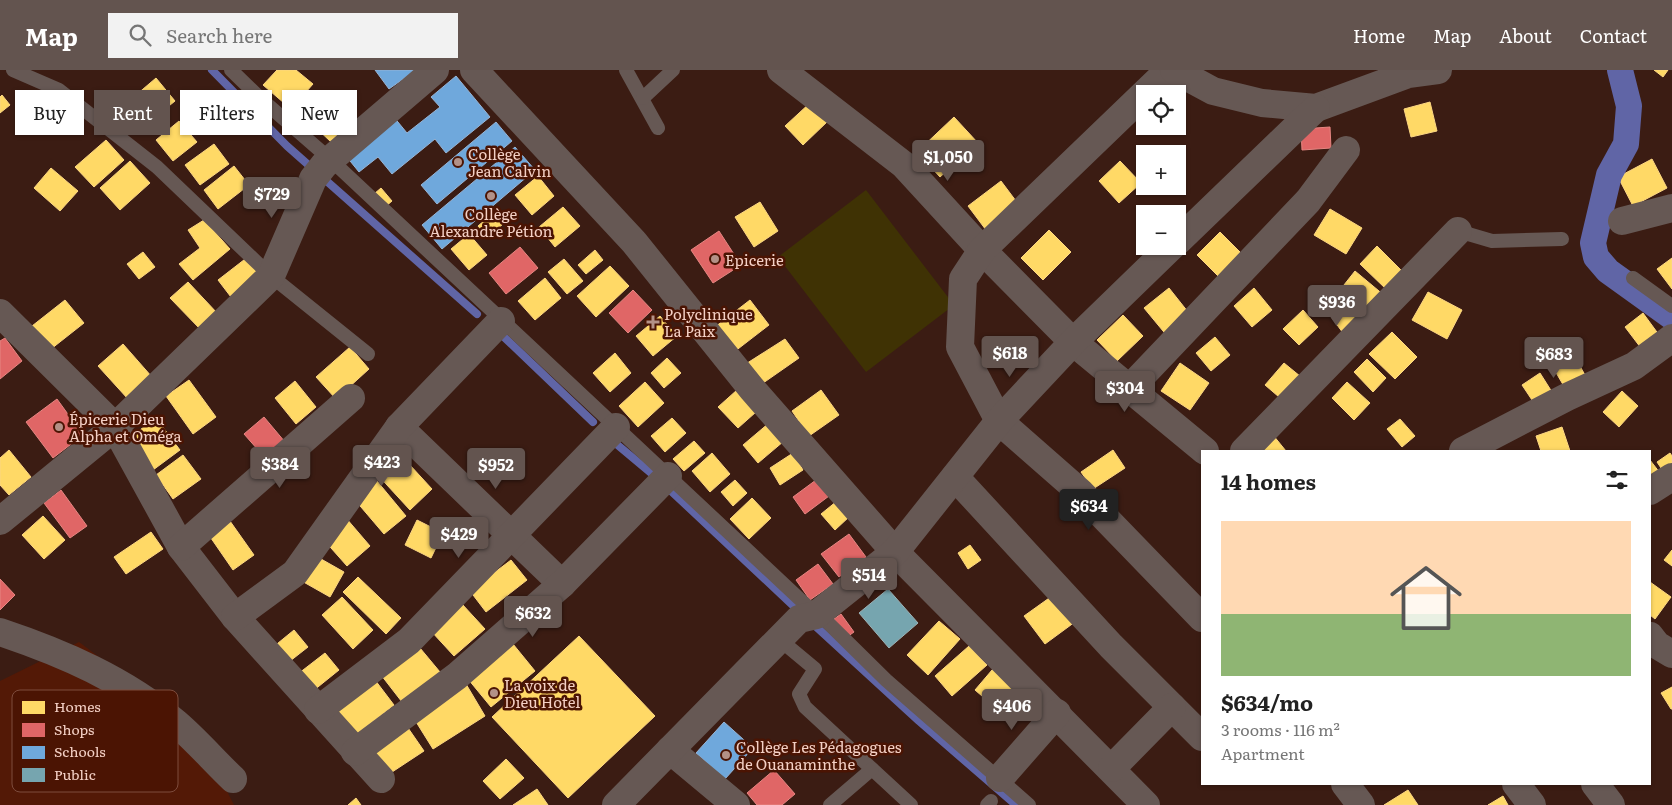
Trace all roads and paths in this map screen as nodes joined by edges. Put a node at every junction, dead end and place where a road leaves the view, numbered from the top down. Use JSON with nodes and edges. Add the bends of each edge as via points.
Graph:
{"nodes":[{"id":1,"x":13,"y":70,"type":"edge"},
{"id":2,"x":231,"y":70,"type":"edge"},
{"id":3,"x":434,"y":70,"type":"edge"},
{"id":4,"x":474,"y":70,"type":"edge"},
{"id":5,"x":626,"y":70,"type":"edge"},
{"id":6,"x":673,"y":70,"type":"edge"},
{"id":7,"x":781,"y":70,"type":"edge"},
{"id":8,"x":1169,"y":70,"type":"edge"},
{"id":9,"x":1174,"y":70,"type":"edge"},
{"id":10,"x":1438,"y":70,"type":"edge"},
{"id":11,"x":1407,"y":72,"type":"edge"},
{"id":12,"x":643,"y":98,"type":"junction"},
{"id":13,"x":1316,"y":108,"type":"junction"},
{"id":14,"x":658,"y":128,"type":"dead end"},
{"id":15,"x":1346,"y":150,"type":"dead end"},
{"id":16,"x":323,"y":168,"type":"junction"},
{"id":17,"x":1672,"y":208,"type":"edge"},
{"id":18,"x":1622,"y":221,"type":"dead end"},
{"id":19,"x":1458,"y":231,"type":"joint"},
{"id":20,"x":1186,"y":233,"type":"edge"},
{"id":21,"x":1562,"y":239,"type":"dead end"},
{"id":22,"x":982,"y":250,"type":"junction"},
{"id":23,"x":1163,"y":255,"type":"edge"},
{"id":24,"x":271,"y":276,"type":"junction"},
{"id":25,"x":1633,"y":278,"type":"dead end"},
{"id":26,"x":1672,"y":306,"type":"edge"},
{"id":27,"x":0,"y":313,"type":"edge"},
{"id":28,"x":501,"y":321,"type":"junction"},
{"id":29,"x":1672,"y":338,"type":"edge"},
{"id":30,"x":1073,"y":342,"type":"junction"},
{"id":31,"x":368,"y":354,"type":"dead end"},
{"id":32,"x":1130,"y":389,"type":"junction"},
{"id":33,"x":351,"y":398,"type":"dead end"},
{"id":34,"x":999,"y":421,"type":"junction"},
{"id":35,"x":115,"y":427,"type":"junction"},
{"id":36,"x":399,"y":427,"type":"junction"},
{"id":37,"x":616,"y":427,"type":"junction"},
{"id":38,"x":1204,"y":450,"type":"edge"},
{"id":39,"x":1245,"y":450,"type":"edge"},
{"id":40,"x":1465,"y":450,"type":"edge"},
{"id":41,"x":668,"y":476,"type":"junction"},
{"id":42,"x":955,"y":477,"type":"junction"},
{"id":43,"x":1672,"y":477,"type":"edge"},
{"id":44,"x":1651,"y":490,"type":"edge"},
{"id":45,"x":0,"y":521,"type":"edge"},
{"id":46,"x":512,"y":535,"type":"junction"},
{"id":47,"x":181,"y":547,"type":"junction"},
{"id":48,"x":895,"y":552,"type":"junction"},
{"id":49,"x":562,"y":584,"type":"junction"},
{"id":50,"x":811,"y":615,"type":"junction"},
{"id":51,"x":234,"y":617,"type":"junction"},
{"id":52,"x":1201,"y":617,"type":"edge"},
{"id":53,"x":0,"y":632,"type":"edge"},
{"id":54,"x":1651,"y":637,"type":"edge"},
{"id":55,"x":779,"y":639,"type":"junction"},
{"id":56,"x":1672,"y":654,"type":"edge"},
{"id":57,"x":130,"y":690,"type":"edge"},
{"id":58,"x":1172,"y":707,"type":"junction"},
{"id":59,"x":318,"y":710,"type":"junction"},
{"id":60,"x":1057,"y":713,"type":"junction"},
{"id":61,"x":178,"y":725,"type":"edge"},
{"id":62,"x":1201,"y":736,"type":"edge"},
{"id":63,"x":670,"y":750,"type":"junction"},
{"id":64,"x":356,"y":752,"type":"junction"},
{"id":65,"x":1112,"y":768,"type":"junction"},
{"id":66,"x":872,"y":769,"type":"junction"},
{"id":67,"x":233,"y":779,"type":"dead end"},
{"id":68,"x":381,"y":779,"type":"dead end"},
{"id":69,"x":1347,"y":785,"type":"edge"},
{"id":70,"x":1517,"y":785,"type":"edge"},
{"id":71,"x":1596,"y":785,"type":"edge"},
{"id":72,"x":992,"y":795,"type":"edge"},
{"id":73,"x":616,"y":805,"type":"edge"},
{"id":74,"x":736,"y":805,"type":"edge"},
{"id":75,"x":830,"y":805,"type":"edge"},
{"id":76,"x":911,"y":805,"type":"edge"},
{"id":77,"x":1029,"y":805,"type":"edge"},
{"id":78,"x":1146,"y":805,"type":"edge"},
{"id":79,"x":1361,"y":805,"type":"edge"},
{"id":80,"x":1532,"y":805,"type":"edge"},
{"id":81,"x":1611,"y":805,"type":"edge"}],
"edges":[{"from":1,"to":24,"type":"lane","via":[[58,90],[157,167]]},
{"from":2,"to":16,"type":"lane"},
{"from":3,"to":16,"type":"street"},
{"from":4,"to":48,"type":"street","via":[[634,242],[752,389]]},
{"from":5,"to":12,"type":"lane"},
{"from":6,"to":12,"type":"lane"},
{"from":7,"to":22,"type":"street","via":[[904,165]]},
{"from":8,"to":22,"type":"street"},
{"from":9,"to":13,"type":"street","via":[[1213,91],[1262,103]]},
{"from":10,"to":11,"type":"street"},
{"from":11,"to":13,"type":"street"},
{"from":12,"to":14,"type":"lane"},
{"from":13,"to":20,"type":"street"},
{"from":15,"to":32,"type":"street","via":[[1308,201]]},
{"from":16,"to":24,"type":"street"},
{"from":16,"to":28,"type":"lane"},
{"from":17,"to":18,"type":"street"},
{"from":19,"to":21,"type":"lane","via":[[1492,241]]},
{"from":19,"to":39,"type":"street"},
{"from":22,"to":30,"type":"street"},
{"from":22,"to":34,"type":"street","via":[[963,279],[960,347]]},
{"from":23,"to":30,"type":"street"},
{"from":24,"to":31,"type":"lane"},
{"from":24,"to":35,"type":"street"},
{"from":25,"to":26,"type":"lane"},
{"from":27,"to":35,"type":"street"},
{"from":28,"to":36,"type":"street"},
{"from":28,"to":37,"type":"lane"},
{"from":29,"to":40,"type":"street","via":[[1634,366]]},
{"from":30,"to":32,"type":"street"},
{"from":30,"to":34,"type":"street"},
{"from":32,"to":38,"type":"street"},
{"from":33,"to":47,"type":"street"},
{"from":34,"to":42,"type":"street"},
{"from":34,"to":52,"type":"street","via":[[1080,492]]},
{"from":35,"to":45,"type":"street"},
{"from":35,"to":47,"type":"street"},
{"from":36,"to":46,"type":"street"},
{"from":36,"to":51,"type":"street","via":[[294,574]]},
{"from":37,"to":41,"type":"lane"},
{"from":37,"to":46,"type":"street"},
{"from":41,"to":49,"type":"street"},
{"from":41,"to":50,"type":"lane","via":[[806,605]]},
{"from":42,"to":48,"type":"street"},
{"from":42,"to":58,"type":"street","via":[[1111,646]]},
{"from":43,"to":44,"type":"street"},
{"from":46,"to":49,"type":"street"},
{"from":46,"to":59,"type":"street","via":[[409,641]]},
{"from":47,"to":51,"type":"street"},
{"from":48,"to":50,"type":"street"},
{"from":48,"to":60,"type":"street"},
{"from":49,"to":64,"type":"street","via":[[457,676]]},
{"from":50,"to":55,"type":"street"},
{"from":50,"to":72,"type":"lane","via":[[886,680]]},
{"from":51,"to":59,"type":"street"},
{"from":53,"to":57,"type":"street","via":[[44,646]]},
{"from":54,"to":56,"type":"street"},
{"from":55,"to":63,"type":"street"},
{"from":55,"to":66,"type":"lane","via":[[815,669],[799,694],[805,707]]},
{"from":58,"to":62,"type":"street"},
{"from":58,"to":65,"type":"street"},
{"from":59,"to":64,"type":"street"},
{"from":60,"to":65,"type":"street"},
{"from":60,"to":72,"type":"street"},
{"from":61,"to":67,"type":"street"},
{"from":63,"to":73,"type":"street"},
{"from":63,"to":74,"type":"street"},
{"from":64,"to":68,"type":"street"},
{"from":65,"to":78,"type":"street"},
{"from":66,"to":75,"type":"lane"},
{"from":66,"to":76,"type":"lane"},
{"from":69,"to":79,"type":"street"},
{"from":70,"to":80,"type":"street"},
{"from":71,"to":81,"type":"street"},
{"from":72,"to":77,"type":"lane"}]}
